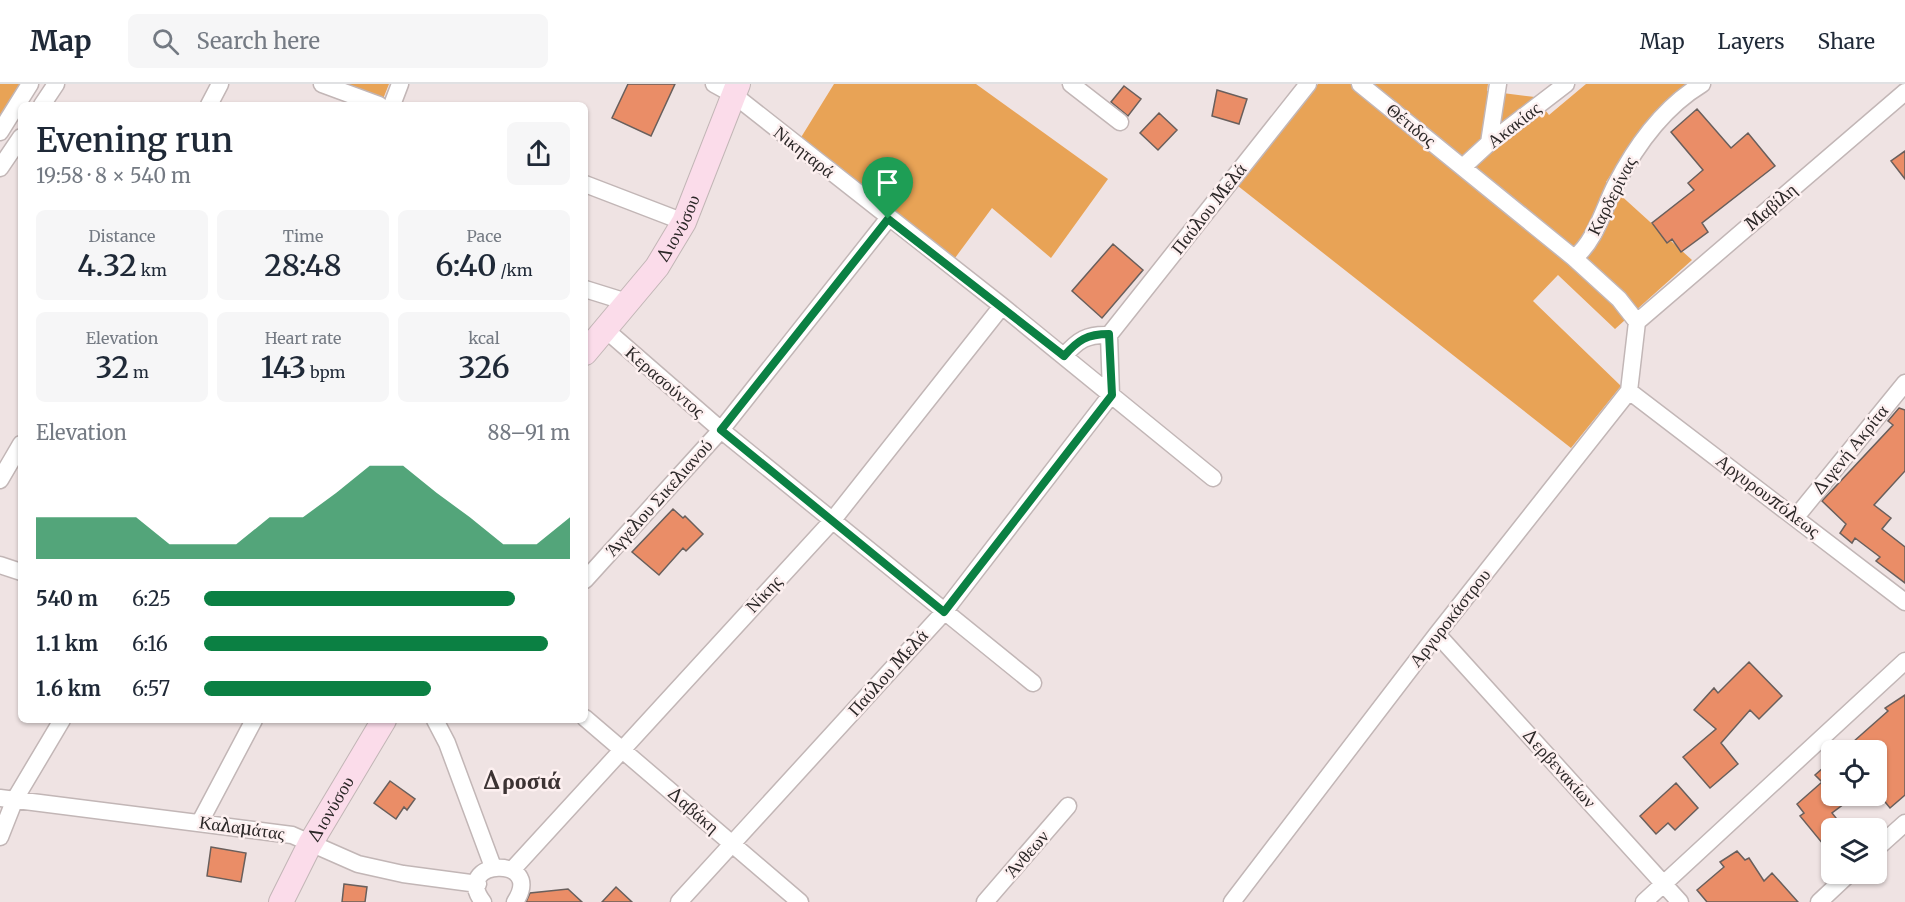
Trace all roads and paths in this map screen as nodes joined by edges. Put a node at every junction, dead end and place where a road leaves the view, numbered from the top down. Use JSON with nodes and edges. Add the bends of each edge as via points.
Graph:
{"nodes":[{"id":1,"x":30,"y":84,"type":"edge"},
{"id":2,"x":56,"y":84,"type":"edge"},
{"id":3,"x":220,"y":84,"type":"edge"},
{"id":4,"x":322,"y":84,"type":"edge"},
{"id":5,"x":400,"y":84,"type":"edge"},
{"id":6,"x":1071,"y":84,"type":"edge"},
{"id":7,"x":1308,"y":84,"type":"edge"},
{"id":8,"x":1360,"y":84,"type":"edge"},
{"id":9,"x":1498,"y":84,"type":"edge"},
{"id":10,"x":1566,"y":84,"type":"edge"},
{"id":11,"x":1702,"y":84,"type":"edge"},
{"id":12,"x":729,"y":88,"type":"edge"},
{"id":13,"x":1905,"y":92,"type":"edge"},
{"id":14,"x":19,"y":102,"type":"edge"},
{"id":15,"x":44,"y":102,"type":"edge"},
{"id":16,"x":211,"y":102,"type":"edge"},
{"id":17,"x":371,"y":102,"type":"edge"},
{"id":18,"x":393,"y":102,"type":"edge"},
{"id":19,"x":18,"y":103,"type":"edge"},
{"id":20,"x":1120,"y":122,"type":"dead end"},
{"id":21,"x":0,"y":132,"type":"edge"},
{"id":22,"x":18,"y":141,"type":"edge"},
{"id":23,"x":1489,"y":143,"type":"junction"},
{"id":24,"x":1463,"y":167,"type":"junction"},
{"id":25,"x":0,"y":168,"type":"edge"},
{"id":26,"x":588,"y":185,"type":"edge"},
{"id":27,"x":888,"y":219,"type":"junction"},
{"id":28,"x":684,"y":222,"type":"junction"},
{"id":29,"x":1574,"y":258,"type":"junction"},
{"id":30,"x":588,"y":290,"type":"edge"},
{"id":31,"x":630,"y":303,"type":"junction"},
{"id":32,"x":1002,"y":306,"type":"junction"},
{"id":33,"x":1637,"y":322,"type":"junction"},
{"id":34,"x":606,"y":330,"type":"junction"},
{"id":35,"x":1109,"y":334,"type":"junction"},
{"id":36,"x":588,"y":350,"type":"edge"},
{"id":37,"x":1064,"y":356,"type":"junction"},
{"id":38,"x":1905,"y":383,"type":"edge"},
{"id":39,"x":1629,"y":391,"type":"junction"},
{"id":40,"x":1112,"y":395,"type":"junction"},
{"id":41,"x":721,"y":430,"type":"junction"},
{"id":42,"x":18,"y":449,"type":"edge"},
{"id":43,"x":1213,"y":477,"type":"dead end"},
{"id":44,"x":0,"y":480,"type":"edge"},
{"id":45,"x":1796,"y":517,"type":"junction"},
{"id":46,"x":832,"y":521,"type":"junction"},
{"id":47,"x":0,"y":565,"type":"edge"},
{"id":48,"x":18,"y":571,"type":"edge"},
{"id":49,"x":588,"y":577,"type":"edge"},
{"id":50,"x":1905,"y":602,"type":"edge"},
{"id":51,"x":944,"y":612,"type":"junction"},
{"id":52,"x":1437,"y":634,"type":"junction"},
{"id":53,"x":1905,"y":662,"type":"edge"},
{"id":54,"x":1033,"y":683,"type":"dead end"},
{"id":55,"x":588,"y":721,"type":"edge"},
{"id":56,"x":60,"y":723,"type":"edge"},
{"id":57,"x":252,"y":723,"type":"edge"},
{"id":58,"x":382,"y":723,"type":"edge"},
{"id":59,"x":437,"y":723,"type":"edge"},
{"id":60,"x":622,"y":749,"type":"junction"},
{"id":61,"x":8,"y":799,"type":"edge"},
{"id":62,"x":1068,"y":806,"type":"dead end"},
{"id":63,"x":200,"y":822,"type":"junction"},
{"id":64,"x":1905,"y":823,"type":"edge"},
{"id":65,"x":0,"y":837,"type":"edge"},
{"id":66,"x":1887,"y":839,"type":"edge"},
{"id":67,"x":310,"y":844,"type":"junction"},
{"id":68,"x":733,"y":844,"type":"junction"},
{"id":69,"x":493,"y":867,"type":"junction"},
{"id":70,"x":512,"y":870,"type":"junction"},
{"id":71,"x":478,"y":884,"type":"junction"},
{"id":72,"x":1664,"y":884,"type":"junction"},
{"id":73,"x":1838,"y":884,"type":"edge"},
{"id":74,"x":281,"y":902,"type":"edge"},
{"id":75,"x":483,"y":902,"type":"edge"},
{"id":76,"x":516,"y":902,"type":"edge"},
{"id":77,"x":679,"y":902,"type":"edge"},
{"id":78,"x":800,"y":902,"type":"edge"},
{"id":79,"x":985,"y":902,"type":"edge"},
{"id":80,"x":1232,"y":902,"type":"edge"},
{"id":81,"x":1644,"y":902,"type":"edge"},
{"id":82,"x":1680,"y":902,"type":"edge"},
{"id":83,"x":1819,"y":902,"type":"edge"}],
"edges":[{"from":1,"to":14,"type":"street"},
{"from":2,"to":15,"type":"street"},
{"from":3,"to":16,"type":"street"},
{"from":4,"to":17,"type":"street"},
{"from":5,"to":18,"type":"street"},
{"from":6,"to":20,"type":"street"},
{"from":7,"to":35,"type":"street","name":"Παύλου Μελά"},
{"from":8,"to":24,"type":"street","name":"Θέτιδος"},
{"from":9,"to":23,"type":"street"},
{"from":10,"to":23,"type":"street","name":"Ακακίας"},
{"from":11,"to":29,"type":"street","name":"Καρδερίνας","via":[[1686,93],[1641,141],[1585,249]]},
{"from":12,"to":27,"type":"street","name":"Νικηταρά"},
{"from":12,"to":28,"type":"main road","name":"Διονύσου"},
{"from":13,"to":33,"type":"street","name":"Μαβίλη"},
{"from":19,"to":21,"type":"street"},
{"from":22,"to":25,"type":"street"},
{"from":23,"to":24,"type":"street","name":"Ακακίας"},
{"from":24,"to":29,"type":"street"},
{"from":26,"to":28,"type":"street"},
{"from":27,"to":32,"type":"street","name":"Νικηταρά"},
{"from":27,"to":41,"type":"street","name":"Άγγελου Σικελιανού"},
{"from":28,"to":31,"type":"main road","name":"Διονύσου"},
{"from":29,"to":33,"type":"street","via":[[1619,299]]},
{"from":30,"to":31,"type":"street"},
{"from":31,"to":34,"type":"main road","name":"Διονύσου"},
{"from":32,"to":37,"type":"street","name":"Νικηταρά"},
{"from":32,"to":46,"type":"street","name":"Νίκης"},
{"from":33,"to":39,"type":"street"},
{"from":34,"to":36,"type":"main road","name":"Διονύσου"},
{"from":34,"to":41,"type":"street","name":"Κερασούντος"},
{"from":35,"to":37,"type":"street","via":[[1079,339]]},
{"from":35,"to":40,"type":"street"},
{"from":37,"to":40,"type":"street","name":"Νικηταρά"},
{"from":38,"to":45,"type":"street","name":"Διγενή Ακρίτα"},
{"from":39,"to":45,"type":"street","name":"Αργυρουπόλεως"},
{"from":39,"to":52,"type":"street","name":"Αργυροκάστρου"},
{"from":40,"to":43,"type":"street","name":"Νικηταρά"},
{"from":40,"to":51,"type":"street","name":"Παύλου Μελά"},
{"from":41,"to":46,"type":"street","name":"Κερασούντος"},
{"from":41,"to":49,"type":"street","name":"Άγγελου Σικελιανού"},
{"from":42,"to":44,"type":"street"},
{"from":45,"to":50,"type":"street","name":"Αργυρουπόλεως"},
{"from":46,"to":51,"type":"street","name":"Κερασούντος"},
{"from":46,"to":60,"type":"street","name":"Νίκης"},
{"from":47,"to":48,"type":"street"},
{"from":51,"to":54,"type":"street","name":"Κερασούντος"},
{"from":51,"to":68,"type":"street","name":"Παύλου Μελά"},
{"from":52,"to":72,"type":"street","name":"Δερβενακίων"},
{"from":52,"to":80,"type":"street","name":"Αργυροκάστρου"},
{"from":53,"to":72,"type":"street"},
{"from":55,"to":60,"type":"street","name":"Δαβάκη"},
{"from":56,"to":61,"type":"street"},
{"from":57,"to":63,"type":"street"},
{"from":58,"to":67,"type":"main road","name":"Διονύσου"},
{"from":59,"to":69,"type":"street"},
{"from":60,"to":68,"type":"street","name":"Δαβάκη"},
{"from":60,"to":70,"type":"street","name":"Νίκης"},
{"from":61,"to":63,"type":"street","name":"Καλαμάτας"},
{"from":61,"to":65,"type":"street"},
{"from":62,"to":79,"type":"street","name":"Άνθεων"},
{"from":63,"to":67,"type":"street","name":"Καλαμάτας","via":[[292,835]]},
{"from":64,"to":66,"type":"street"},
{"from":67,"to":71,"type":"street","name":"Καλαμάτας","via":[[358,864]]},
{"from":67,"to":74,"type":"main road","name":"Διονύσου"},
{"from":68,"to":77,"type":"street","name":"Παύλου Μελά"},
{"from":68,"to":78,"type":"street","name":"Δαβάκη"},
{"from":69,"to":70,"type":"street"},
{"from":69,"to":71,"type":"street","via":[[483,873]]},
{"from":70,"to":76,"type":"street","via":[[521,889]]},
{"from":71,"to":75,"type":"street"},
{"from":72,"to":81,"type":"street"},
{"from":72,"to":82,"type":"street","name":"Δερβενακίων"},
{"from":73,"to":83,"type":"street"}]}
